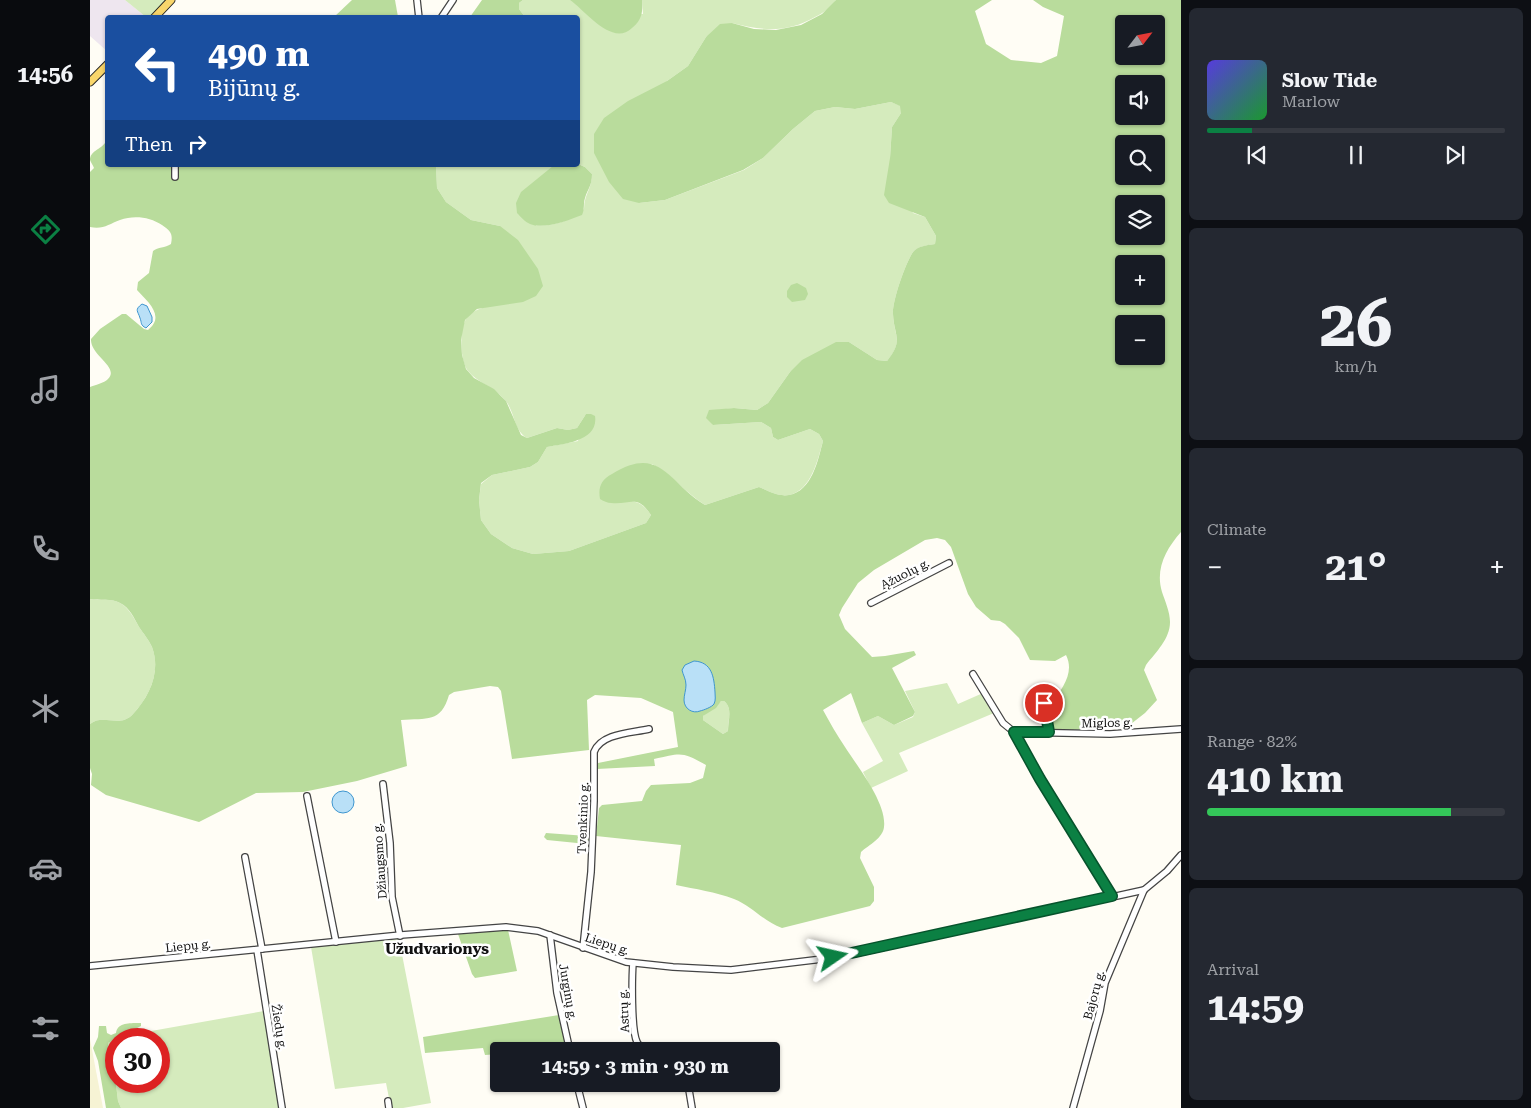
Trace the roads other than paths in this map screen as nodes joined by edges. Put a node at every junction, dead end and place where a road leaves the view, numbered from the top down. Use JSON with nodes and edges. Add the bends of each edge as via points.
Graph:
{"nodes":[{"id":1,"x":172,"y":0,"type":"edge"},
{"id":2,"x":416,"y":0,"type":"edge"},
{"id":3,"x":453,"y":0,"type":"edge"},
{"id":4,"x":157,"y":15,"type":"edge"},
{"id":5,"x":418,"y":15,"type":"edge"},
{"id":6,"x":443,"y":15,"type":"edge"},
{"id":7,"x":105,"y":67,"type":"edge"},
{"id":8,"x":90,"y":82,"type":"edge"},
{"id":9,"x":175,"y":167,"type":"edge"},
{"id":10,"x":175,"y":177,"type":"dead end"},
{"id":11,"x":949,"y":563,"type":"dead end"},
{"id":12,"x":871,"y":603,"type":"dead end"},
{"id":13,"x":972,"y":674,"type":"dead end"},
{"id":14,"x":1041,"y":692,"type":"dead end"},
{"id":15,"x":649,"y":729,"type":"dead end"},
{"id":16,"x":1181,"y":729,"type":"edge"},
{"id":17,"x":1014,"y":732,"type":"junction"},
{"id":18,"x":1049,"y":732,"type":"junction"},
{"id":19,"x":383,"y":784,"type":"dead end"},
{"id":20,"x":307,"y":796,"type":"dead end"},
{"id":21,"x":1181,"y":855,"type":"edge"},
{"id":22,"x":245,"y":857,"type":"dead end"},
{"id":23,"x":1144,"y":890,"type":"junction"},
{"id":24,"x":1112,"y":896,"type":"junction"},
{"id":25,"x":550,"y":935,"type":"junction"},
{"id":26,"x":400,"y":936,"type":"junction"},
{"id":27,"x":336,"y":942,"type":"junction"},
{"id":28,"x":583,"y":948,"type":"junction"},
{"id":29,"x":259,"y":949,"type":"junction"},
{"id":30,"x":633,"y":963,"type":"junction"},
{"id":31,"x":90,"y":966,"type":"edge"},
{"id":32,"x":568,"y":1042,"type":"edge"},
{"id":33,"x":638,"y":1042,"type":"edge"},
{"id":34,"x":579,"y":1092,"type":"edge"},
{"id":35,"x":689,"y":1092,"type":"edge"},
{"id":36,"x":282,"y":1108,"type":"edge"},
{"id":37,"x":583,"y":1108,"type":"edge"},
{"id":38,"x":692,"y":1108,"type":"edge"},
{"id":39,"x":1073,"y":1108,"type":"edge"}],
"edges":[{"from":1,"to":4,"type":"main road"},
{"from":2,"to":5,"type":"street"},
{"from":3,"to":6,"type":"street"},
{"from":7,"to":8,"type":"main road"},
{"from":9,"to":10,"type":"street"},
{"from":11,"to":12,"type":"street","name":"Ąžuolų g."},
{"from":13,"to":17,"type":"street","via":[[1003,723]]},
{"from":14,"to":18,"type":"street"},
{"from":15,"to":28,"type":"street","name":"Tvenkinio g.","via":[[605,738],[594,752],[591,872]]},
{"from":16,"to":18,"type":"street","name":"Miglos g.","via":[[1110,734]]},
{"from":17,"to":18,"type":"street","name":"Miglos g."},
{"from":17,"to":24,"type":"street"},
{"from":19,"to":26,"type":"street","name":"Džiaugsmo g.","via":[[392,897]]},
{"from":20,"to":27,"type":"street"},
{"from":21,"to":23,"type":"street"},
{"from":22,"to":29,"type":"street","name":"Žiedų g."},
{"from":23,"to":24,"type":"street","name":"Liepų g."},
{"from":23,"to":39,"type":"street","name":"Bajorų g.","via":[[1106,983]]},
{"from":24,"to":30,"type":"street","name":"Liepų g.","via":[[839,957],[731,970]]},
{"from":25,"to":26,"type":"street","name":"Liepų g.","via":[[506,927]]},
{"from":25,"to":28,"type":"street","name":"Liepų g."},
{"from":25,"to":32,"type":"street","name":"Jurginų g.","via":[[557,993]]},
{"from":26,"to":27,"type":"street","name":"Liepų g."},
{"from":27,"to":29,"type":"street","name":"Liepų g."},
{"from":28,"to":30,"type":"street","name":"Liepų g."},
{"from":29,"to":31,"type":"street","name":"Liepų g."},
{"from":29,"to":36,"type":"street","name":"Žiedų g."},
{"from":30,"to":33,"type":"street","name":"Astrų g."},
{"from":34,"to":37,"type":"street"},
{"from":35,"to":38,"type":"street"}]}
